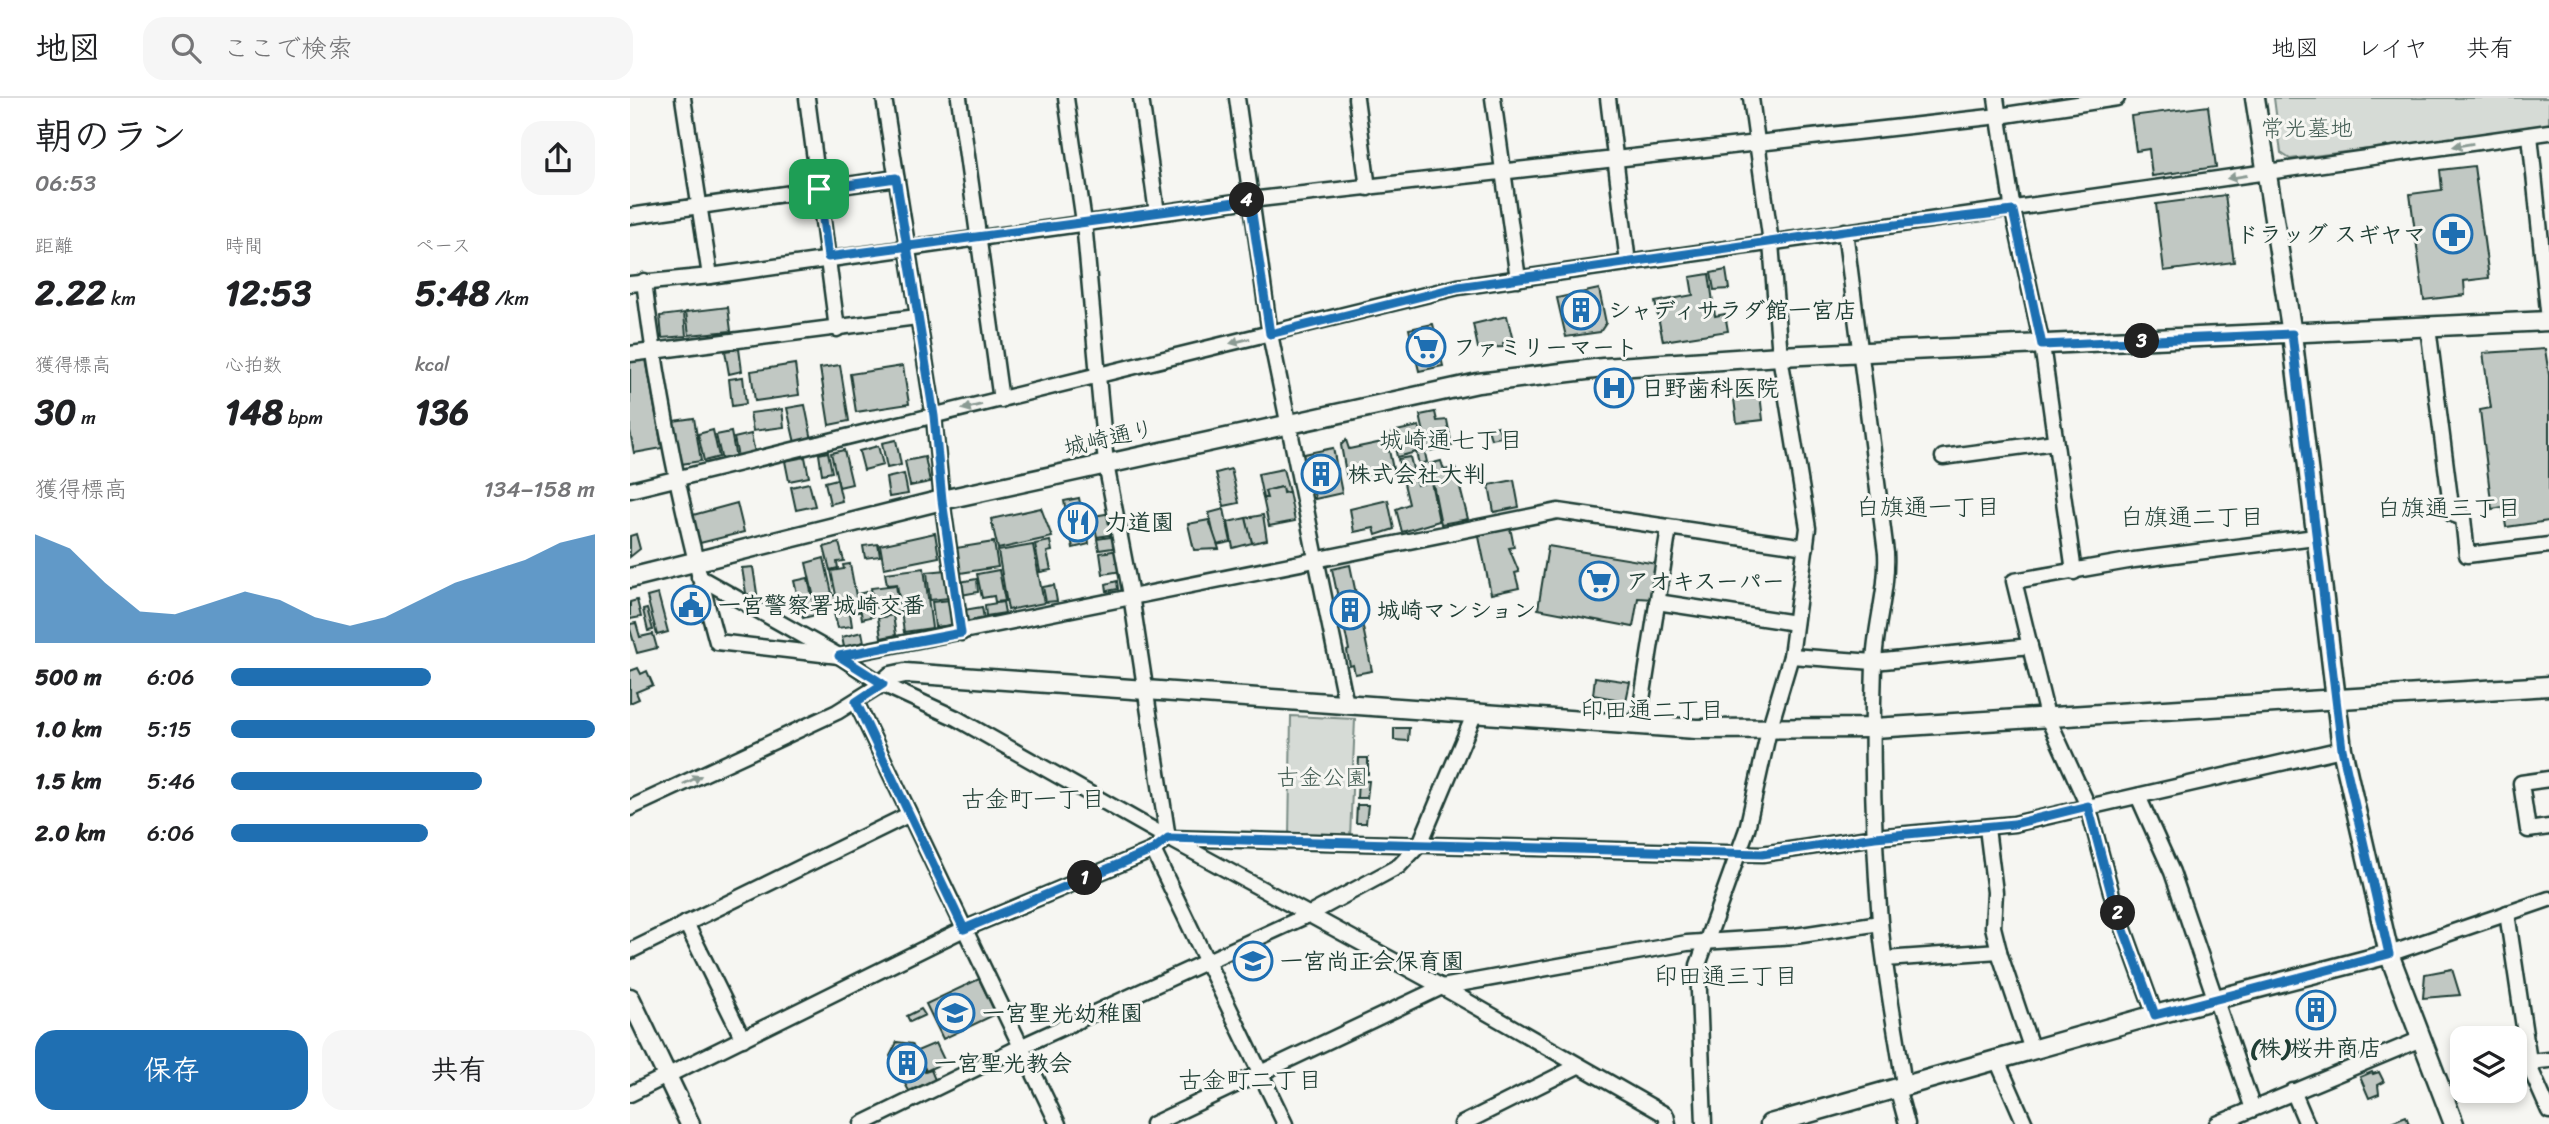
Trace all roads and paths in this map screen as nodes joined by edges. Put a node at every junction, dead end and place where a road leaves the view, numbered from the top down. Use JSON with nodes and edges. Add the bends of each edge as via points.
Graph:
{"nodes":[{"id":1,"x":683,"y":98,"type":"edge"},
{"id":2,"x":807,"y":98,"type":"edge"},
{"id":3,"x":884,"y":98,"type":"edge"},
{"id":4,"x":960,"y":98,"type":"edge"},
{"id":5,"x":1066,"y":98,"type":"edge"},
{"id":6,"x":1141,"y":98,"type":"edge"},
{"id":7,"x":1237,"y":98,"type":"edge"},
{"id":8,"x":1356,"y":98,"type":"edge"},
{"id":9,"x":1493,"y":98,"type":"edge"},
{"id":10,"x":1608,"y":98,"type":"edge"},
{"id":11,"x":1751,"y":98,"type":"edge"},
{"id":12,"x":1996,"y":98,"type":"edge"},
{"id":13,"x":2116,"y":98,"type":"edge"},
{"id":14,"x":2255,"y":98,"type":"edge"},
{"id":15,"x":1999,"y":116,"type":"junction"},
{"id":16,"x":2549,"y":132,"type":"edge"},
{"id":17,"x":2530,"y":135,"type":"junction"},
{"id":18,"x":1758,"y":143,"type":"junction"},
{"id":19,"x":1616,"y":159,"type":"junction"},
{"id":20,"x":1503,"y":172,"type":"junction"},
{"id":21,"x":2264,"y":173,"type":"junction"},
{"id":22,"x":896,"y":178,"type":"junction"},
{"id":23,"x":1368,"y":188,"type":"junction"},
{"id":24,"x":819,"y":189,"type":"junction"},
{"id":25,"x":1250,"y":200,"type":"junction"},
{"id":26,"x":700,"y":206,"type":"junction"},
{"id":27,"x":2013,"y":211,"type":"junction"},
{"id":28,"x":1157,"y":213,"type":"junction"},
{"id":29,"x":630,"y":216,"type":"edge"},
{"id":30,"x":1084,"y":222,"type":"junction"},
{"id":31,"x":1845,"y":231,"type":"junction"},
{"id":32,"x":980,"y":237,"type":"junction"},
{"id":33,"x":1771,"y":243,"type":"junction"},
{"id":34,"x":905,"y":247,"type":"junction"},
{"id":35,"x":828,"y":257,"type":"junction"},
{"id":36,"x":1628,"y":263,"type":"junction"},
{"id":37,"x":710,"y":276,"type":"junction"},
{"id":38,"x":1518,"y":279,"type":"junction"},
{"id":39,"x":637,"y":283,"type":"edge"},
{"id":40,"x":917,"y":317,"type":"junction"},
{"id":41,"x":2549,"y":320,"type":"edge"},
{"id":42,"x":2428,"y":327,"type":"junction"},
{"id":43,"x":837,"y":328,"type":"junction"},
{"id":44,"x":1270,"y":334,"type":"junction"},
{"id":45,"x":2292,"y":334,"type":"junction"},
{"id":46,"x":2042,"y":345,"type":"junction"},
{"id":47,"x":653,"y":351,"type":"junction"},
{"id":48,"x":1860,"y":353,"type":"junction"},
{"id":49,"x":630,"y":354,"type":"edge"},
{"id":50,"x":1780,"y":356,"type":"junction"},
{"id":51,"x":1098,"y":377,"type":"junction"},
{"id":52,"x":1001,"y":400,"type":"junction"},
{"id":53,"x":934,"y":416,"type":"junction"},
{"id":54,"x":1290,"y":423,"type":"junction"},
{"id":55,"x":2055,"y":442,"type":"junction"},
{"id":56,"x":1943,"y":457,"type":"dead end"},
{"id":57,"x":1106,"y":464,"type":"junction"},
{"id":58,"x":676,"y":478,"type":"junction"},
{"id":59,"x":630,"y":490,"type":"edge"},
{"id":60,"x":942,"y":500,"type":"junction"},
{"id":61,"x":1669,"y":528,"type":"junction"},
{"id":62,"x":2315,"y":537,"type":"junction"},
{"id":63,"x":2549,"y":545,"type":"edge"},
{"id":64,"x":1806,"y":547,"type":"junction"},
{"id":65,"x":1318,"y":561,"type":"junction"},
{"id":66,"x":696,"y":569,"type":"junction"},
{"id":67,"x":2074,"y":572,"type":"junction"},
{"id":68,"x":630,"y":578,"type":"edge"},
{"id":69,"x":1130,"y":595,"type":"junction"},
{"id":70,"x":1657,"y":602,"type":"junction"},
{"id":71,"x":1795,"y":623,"type":"junction"},
{"id":72,"x":961,"y":633,"type":"junction"},
{"id":73,"x":2030,"y":646,"type":"junction"},
{"id":74,"x":839,"y":656,"type":"junction"},
{"id":75,"x":1791,"y":656,"type":"junction"},
{"id":76,"x":1874,"y":662,"type":"junction"},
{"id":77,"x":883,"y":684,"type":"junction"},
{"id":78,"x":2549,"y":686,"type":"edge"},
{"id":79,"x":1146,"y":689,"type":"junction"},
{"id":80,"x":2336,"y":701,"type":"junction"},
{"id":81,"x":856,"y":702,"type":"junction"},
{"id":82,"x":1346,"y":704,"type":"junction"},
{"id":83,"x":1474,"y":715,"type":"junction"},
{"id":84,"x":2047,"y":716,"type":"junction"},
{"id":85,"x":1638,"y":725,"type":"junction"},
{"id":86,"x":1874,"y":728,"type":"junction"},
{"id":87,"x":1769,"y":730,"type":"junction"},
{"id":88,"x":2342,"y":749,"type":"junction"},
{"id":89,"x":2549,"y":779,"type":"edge"},
{"id":90,"x":2138,"y":796,"type":"junction"},
{"id":91,"x":2088,"y":806,"type":"junction"},
{"id":92,"x":630,"y":808,"type":"edge"},
{"id":93,"x":908,"y":815,"type":"junction"},
{"id":94,"x":2549,"y":827,"type":"edge"},
{"id":95,"x":1987,"y":828,"type":"junction"},
{"id":96,"x":1875,"y":837,"type":"junction"},
{"id":97,"x":1168,"y":838,"type":"junction"},
{"id":98,"x":1420,"y":844,"type":"junction"},
{"id":99,"x":1153,"y":850,"type":"junction"},
{"id":100,"x":1737,"y":854,"type":"junction"},
{"id":101,"x":2549,"y":899,"type":"edge"},
{"id":102,"x":2507,"y":913,"type":"junction"},
{"id":103,"x":1308,"y":915,"type":"junction"},
{"id":104,"x":686,"y":923,"type":"junction"},
{"id":105,"x":1880,"y":923,"type":"junction"},
{"id":106,"x":964,"y":929,"type":"junction"},
{"id":107,"x":1706,"y":942,"type":"junction"},
{"id":108,"x":630,"y":951,"type":"edge"},
{"id":109,"x":1999,"y":951,"type":"junction"},
{"id":110,"x":2389,"y":954,"type":"junction"},
{"id":111,"x":1206,"y":960,"type":"junction"},
{"id":112,"x":1885,"y":960,"type":"junction"},
{"id":113,"x":1442,"y":987,"type":"junction"},
{"id":114,"x":630,"y":998,"type":"edge"},
{"id":115,"x":2214,"y":1000,"type":"junction"},
{"id":116,"x":2155,"y":1015,"type":"junction"},
{"id":117,"x":743,"y":1039,"type":"junction"},
{"id":118,"x":2421,"y":1039,"type":"junction"},
{"id":119,"x":1020,"y":1047,"type":"junction"},
{"id":120,"x":2032,"y":1050,"type":"junction"},
{"id":121,"x":1997,"y":1060,"type":"junction"},
{"id":122,"x":2549,"y":1060,"type":"edge"},
{"id":123,"x":2529,"y":1062,"type":"junction"},
{"id":124,"x":1578,"y":1066,"type":"junction"},
{"id":125,"x":1260,"y":1074,"type":"junction"},
{"id":126,"x":668,"y":1076,"type":"junction"},
{"id":127,"x":1901,"y":1086,"type":"junction"},
{"id":128,"x":2293,"y":1091,"type":"junction"},
{"id":129,"x":630,"y":1094,"type":"edge"},
{"id":130,"x":2253,"y":1109,"type":"junction"},
{"id":131,"x":2549,"y":1111,"type":"edge"},
{"id":132,"x":690,"y":1124,"type":"edge"},
{"id":133,"x":862,"y":1124,"type":"edge"},
{"id":134,"x":1058,"y":1124,"type":"edge"},
{"id":135,"x":1153,"y":1124,"type":"edge"},
{"id":136,"x":1286,"y":1124,"type":"edge"},
{"id":137,"x":1462,"y":1124,"type":"edge"},
{"id":138,"x":1668,"y":1124,"type":"edge"},
{"id":139,"x":1704,"y":1124,"type":"edge"},
{"id":140,"x":1770,"y":1124,"type":"edge"},
{"id":141,"x":1907,"y":1124,"type":"edge"},
{"id":142,"x":2025,"y":1124,"type":"edge"},
{"id":143,"x":2217,"y":1124,"type":"edge"},
{"id":144,"x":2307,"y":1124,"type":"edge"},
{"id":145,"x":2454,"y":1124,"type":"edge"}],
"edges":[{"from":1,"to":26,"type":"street"},
{"from":2,"to":24,"type":"street"},
{"from":3,"to":22,"type":"street"},
{"from":4,"to":32,"type":"street"},
{"from":5,"to":30,"type":"street"},
{"from":6,"to":28,"type":"street"},
{"from":7,"to":25,"type":"street"},
{"from":8,"to":23,"type":"street"},
{"from":9,"to":20,"type":"street"},
{"from":10,"to":19,"type":"street"},
{"from":11,"to":18,"type":"street"},
{"from":12,"to":15,"type":"street"},
{"from":13,"to":15,"type":"street"},
{"from":14,"to":21,"type":"street"},
{"from":15,"to":18,"type":"street"},
{"from":15,"to":27,"type":"street"},
{"from":16,"to":17,"type":"street"},
{"from":17,"to":21,"type":"street","one_way":true},
{"from":17,"to":41,"type":"street"},
{"from":18,"to":19,"type":"street"},
{"from":18,"to":33,"type":"street"},
{"from":19,"to":20,"type":"street"},
{"from":19,"to":36,"type":"street"},
{"from":20,"to":23,"type":"street"},
{"from":20,"to":38,"type":"street"},
{"from":21,"to":27,"type":"street","one_way":true},
{"from":21,"to":45,"type":"street"},
{"from":22,"to":24,"type":"street"},
{"from":22,"to":34,"type":"street"},
{"from":23,"to":25,"type":"street"},
{"from":24,"to":26,"type":"street"},
{"from":24,"to":35,"type":"street"},
{"from":25,"to":28,"type":"street"},
{"from":25,"to":44,"type":"street"},
{"from":26,"to":29,"type":"street"},
{"from":26,"to":37,"type":"street"},
{"from":27,"to":31,"type":"street"},
{"from":27,"to":46,"type":"street"},
{"from":28,"to":30,"type":"street"},
{"from":30,"to":32,"type":"street"},
{"from":30,"to":51,"type":"street"},
{"from":31,"to":33,"type":"street"},
{"from":31,"to":48,"type":"street"},
{"from":32,"to":34,"type":"street"},
{"from":32,"to":52,"type":"street"},
{"from":33,"to":36,"type":"street"},
{"from":33,"to":50,"type":"street"},
{"from":34,"to":35,"type":"street"},
{"from":34,"to":40,"type":"street"},
{"from":35,"to":37,"type":"street"},
{"from":35,"to":43,"type":"street"},
{"from":36,"to":38,"type":"street"},
{"from":37,"to":39,"type":"street"},
{"from":38,"to":44,"type":"street","via":[[1458,287]]},
{"from":39,"to":47,"type":"street"},
{"from":40,"to":43,"type":"street"},
{"from":40,"to":53,"type":"street"},
{"from":41,"to":42,"type":"street","name":"城崎通り"},
{"from":42,"to":45,"type":"street","name":"城崎通り"},
{"from":42,"to":63,"type":"street","via":[[2452,514],[2463,518],[2467,555]]},
{"from":43,"to":47,"type":"street"},
{"from":44,"to":51,"type":"street","one_way":true},
{"from":44,"to":54,"type":"street"},
{"from":45,"to":46,"type":"street","name":"城崎通り"},
{"from":45,"to":62,"type":"street"},
{"from":46,"to":48,"type":"street","name":"城崎通り"},
{"from":46,"to":55,"type":"street"},
{"from":47,"to":49,"type":"street"},
{"from":47,"to":58,"type":"street"},
{"from":48,"to":50,"type":"street","name":"城崎通り"},
{"from":48,"to":76,"type":"street","via":[[1886,565]]},
{"from":50,"to":54,"type":"street","name":"城崎通り","via":[[1603,368],[1478,383]]},
{"from":50,"to":64,"type":"street","via":[[1808,528]]},
{"from":51,"to":52,"type":"street"},
{"from":51,"to":57,"type":"street"},
{"from":52,"to":53,"type":"street","one_way":true},
{"from":53,"to":58,"type":"street"},
{"from":53,"to":60,"type":"street"},
{"from":54,"to":57,"type":"street","name":"城崎通り"},
{"from":54,"to":65,"type":"street"},
{"from":55,"to":56,"type":"street"},
{"from":55,"to":67,"type":"street"},
{"from":57,"to":60,"type":"street","name":"城崎通り"},
{"from":57,"to":69,"type":"street"},
{"from":58,"to":59,"type":"street"},
{"from":58,"to":66,"type":"street"},
{"from":60,"to":66,"type":"street","name":"城崎通り"},
{"from":60,"to":72,"type":"street"},
{"from":61,"to":64,"type":"street"},
{"from":61,"to":65,"type":"street","via":[[1558,511]]},
{"from":61,"to":70,"type":"street"},
{"from":62,"to":67,"type":"street"},
{"from":62,"to":80,"type":"street"},
{"from":64,"to":71,"type":"street"},
{"from":65,"to":69,"type":"street"},
{"from":65,"to":82,"type":"street"},
{"from":66,"to":68,"type":"street","name":"城崎通り"},
{"from":66,"to":74,"type":"street"},
{"from":66,"to":74,"type":"street","via":[[717,642]]},
{"from":67,"to":73,"type":"street","via":[[2014,581]]},
{"from":69,"to":72,"type":"street"},
{"from":69,"to":79,"type":"street"},
{"from":70,"to":71,"type":"street"},
{"from":70,"to":85,"type":"street"},
{"from":71,"to":75,"type":"street"},
{"from":72,"to":74,"type":"street"},
{"from":73,"to":76,"type":"street"},
{"from":73,"to":84,"type":"street"},
{"from":74,"to":77,"type":"street"},
{"from":75,"to":76,"type":"street"},
{"from":75,"to":87,"type":"street"},
{"from":76,"to":86,"type":"street"},
{"from":77,"to":79,"type":"street","via":[[891,676],[905,673]]},
{"from":77,"to":81,"type":"street"},
{"from":77,"to":97,"type":"street","via":[[956,718]]},
{"from":78,"to":80,"type":"street"},
{"from":79,"to":82,"type":"street"},
{"from":79,"to":97,"type":"street"},
{"from":80,"to":84,"type":"street"},
{"from":80,"to":88,"type":"street"},
{"from":92,"to":81,"type":"street","one_way":true},
{"from":81,"to":93,"type":"street"},
{"from":82,"to":83,"type":"street"},
{"from":83,"to":85,"type":"street"},
{"from":83,"to":98,"type":"street"},
{"from":84,"to":86,"type":"street"},
{"from":84,"to":91,"type":"street"},
{"from":85,"to":87,"type":"street"},
{"from":86,"to":87,"type":"street"},
{"from":86,"to":96,"type":"street"},
{"from":87,"to":100,"type":"street"},
{"from":88,"to":90,"type":"street"},
{"from":88,"to":110,"type":"street"},
{"from":89,"to":94,"type":"street","via":[[2521,783],[2528,830]]},
{"from":90,"to":91,"type":"street"},
{"from":90,"to":115,"type":"street","via":[[2172,872]]},
{"from":91,"to":95,"type":"street"},
{"from":91,"to":116,"type":"street","via":[[2113,900]]},
{"from":93,"to":104,"type":"street"},
{"from":93,"to":106,"type":"street"},
{"from":95,"to":96,"type":"street"},
{"from":95,"to":109,"type":"street","via":[[1995,892],[1993,927]]},
{"from":96,"to":100,"type":"street"},
{"from":96,"to":105,"type":"street"},
{"from":97,"to":98,"type":"street"},
{"from":97,"to":99,"type":"street"},
{"from":97,"to":103,"type":"street"},
{"from":98,"to":100,"type":"street"},
{"from":98,"to":103,"type":"street","via":[[1399,866]]},
{"from":99,"to":106,"type":"street"},
{"from":99,"to":111,"type":"street"},
{"from":100,"to":107,"type":"street"},
{"from":101,"to":102,"type":"street"},
{"from":102,"to":110,"type":"street"},
{"from":102,"to":123,"type":"street"},
{"from":103,"to":111,"type":"street"},
{"from":103,"to":113,"type":"street"},
{"from":104,"to":108,"type":"street"},
{"from":104,"to":117,"type":"street"},
{"from":105,"to":107,"type":"street","via":[[1795,936]]},
{"from":105,"to":112,"type":"street"},
{"from":106,"to":117,"type":"street"},
{"from":106,"to":119,"type":"street"},
{"from":107,"to":113,"type":"street"},
{"from":107,"to":139,"type":"street","via":[[1698,965]]},
{"from":109,"to":112,"type":"street"},
{"from":109,"to":120,"type":"street"},
{"from":110,"to":115,"type":"street"},
{"from":110,"to":118,"type":"street"},
{"from":111,"to":119,"type":"street"},
{"from":111,"to":125,"type":"street"},
{"from":112,"to":127,"type":"street"},
{"from":113,"to":124,"type":"street"},
{"from":113,"to":125,"type":"street"},
{"from":114,"to":126,"type":"street"},
{"from":115,"to":116,"type":"street"},
{"from":115,"to":130,"type":"street"},
{"from":116,"to":120,"type":"street"},
{"from":117,"to":126,"type":"street"},
{"from":118,"to":128,"type":"street"},
{"from":118,"to":145,"type":"street"},
{"from":119,"to":133,"type":"street"},
{"from":119,"to":134,"type":"street"},
{"from":120,"to":121,"type":"street"},
{"from":121,"to":127,"type":"street"},
{"from":121,"to":142,"type":"street"},
{"from":122,"to":123,"type":"street"},
{"from":123,"to":131,"type":"street"},
{"from":124,"to":137,"type":"street"},
{"from":124,"to":138,"type":"street","via":[[1666,1115]]},
{"from":125,"to":135,"type":"street"},
{"from":125,"to":136,"type":"street"},
{"from":126,"to":129,"type":"street"},
{"from":126,"to":132,"type":"street"},
{"from":127,"to":140,"type":"street"},
{"from":127,"to":141,"type":"street"},
{"from":128,"to":130,"type":"street"},
{"from":128,"to":144,"type":"street"},
{"from":130,"to":143,"type":"street"}]}
